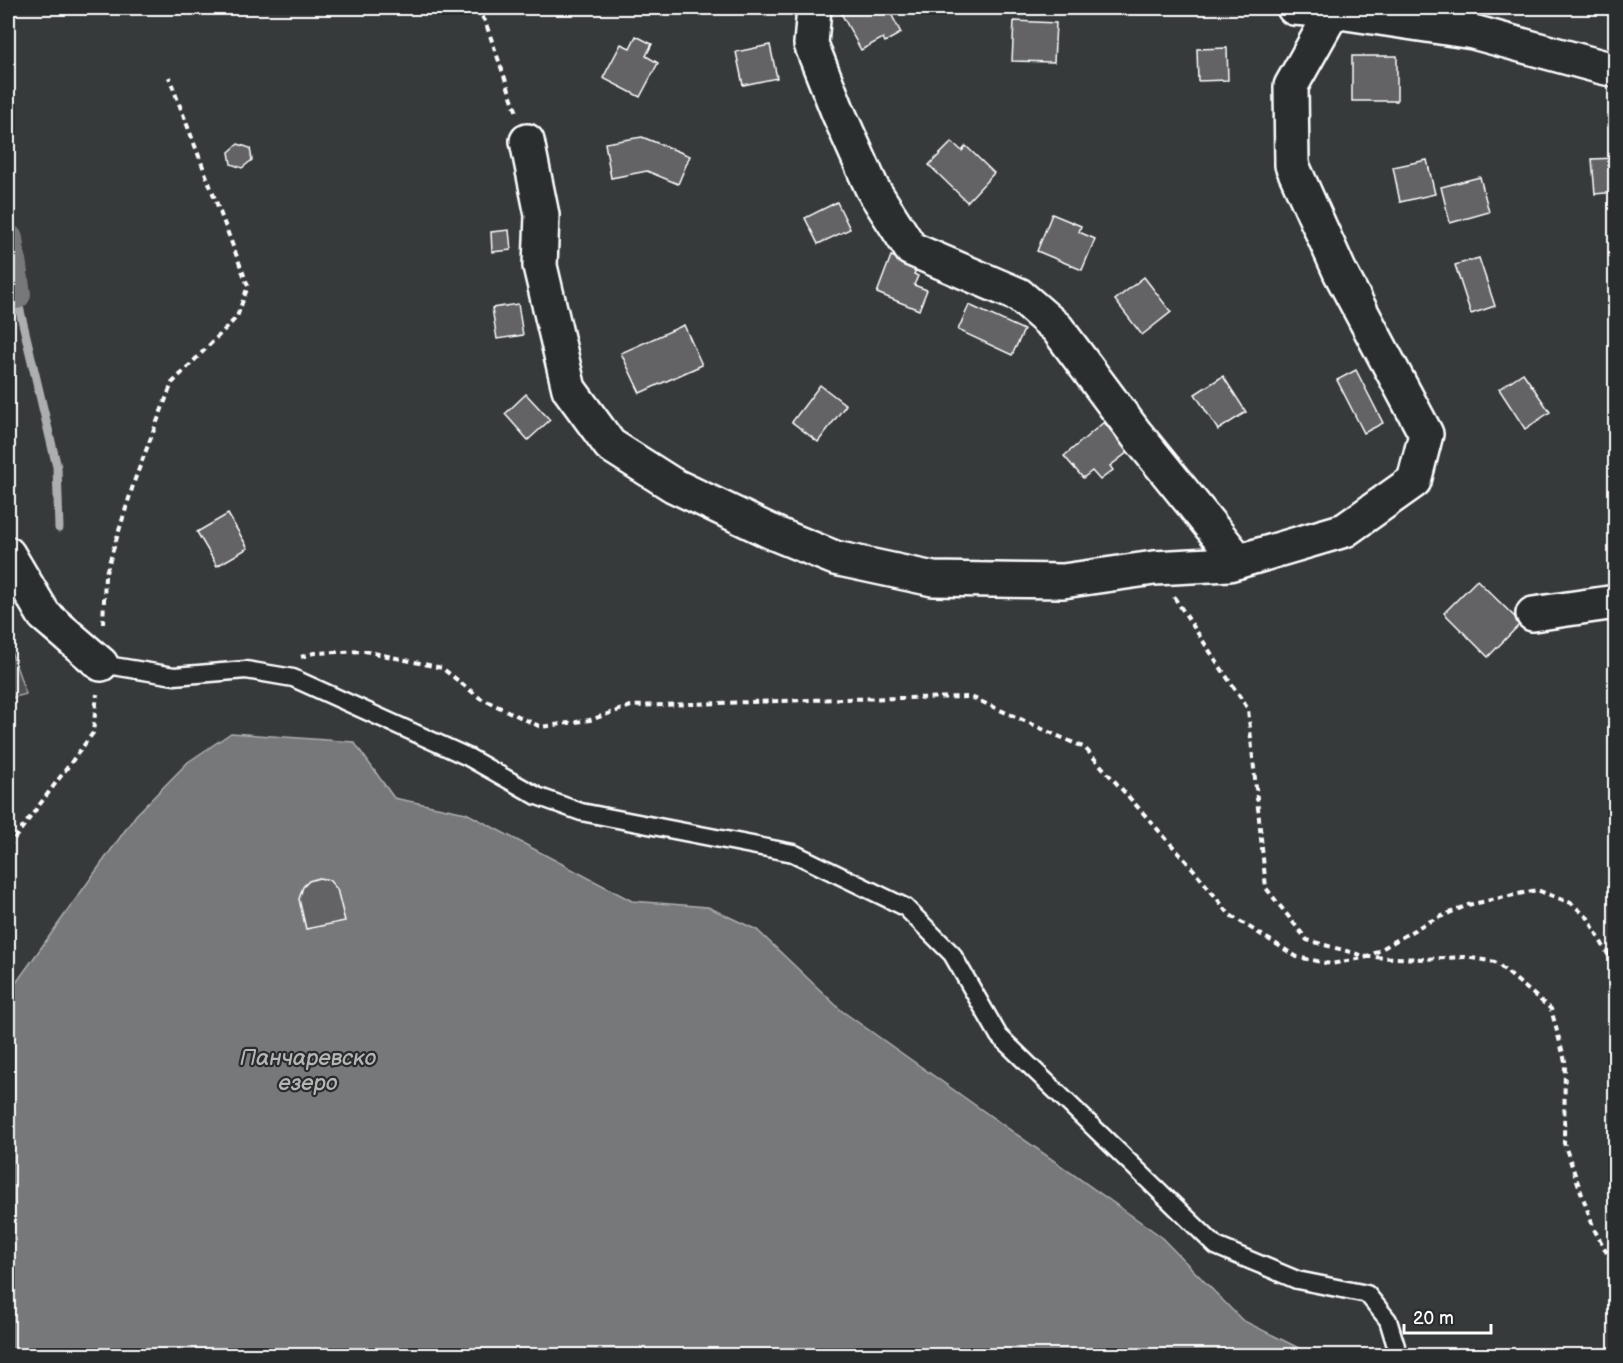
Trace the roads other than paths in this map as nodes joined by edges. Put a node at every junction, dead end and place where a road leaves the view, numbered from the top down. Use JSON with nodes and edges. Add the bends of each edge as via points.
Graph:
{"nodes":[{"id":1,"x":814,"y":8,"type":"edge"},
{"id":2,"x":1293,"y":8,"type":"edge"},
{"id":3,"x":1333,"y":11,"type":"junction"},
{"id":4,"x":1616,"y":70,"type":"edge"},
{"id":5,"x":527,"y":141,"type":"road end"},
{"id":6,"x":8,"y":554,"type":"edge"},
{"id":7,"x":1239,"y":561,"type":"junction"},
{"id":8,"x":1616,"y":602,"type":"edge"},
{"id":9,"x":1533,"y":614,"type":"dead end"},
{"id":10,"x":100,"y":664,"type":"joint"},
{"id":11,"x":1399,"y":1356,"type":"edge"}],
"edges":[{"from":1,"to":7,"type":"street","via":[[811,44],[834,102],[872,188],[911,249],[1019,295],[1057,328],[1136,435]]},
{"from":2,"to":3,"type":"street"},
{"from":3,"to":4,"type":"street","via":[[1473,32]]},
{"from":3,"to":7,"type":"street","via":[[1290,86],[1292,165],[1340,272],[1426,434],[1414,481],[1345,530]]},
{"from":5,"to":7,"type":"street","via":[[542,215],[540,266],[569,389],[610,445],[673,485],[835,558],[933,579],[1063,581]]},
{"from":6,"to":10,"type":"street","via":[[44,615]]},
{"from":8,"to":9,"type":"street"},
{"from":10,"to":11,"type":"lane","via":[[174,676],[246,669],[293,678],[468,757],[537,796],[582,812],[794,853],[905,907],[952,954],[999,1036],[1216,1246],[1297,1280],[1366,1294],[1388,1320]]}]}
